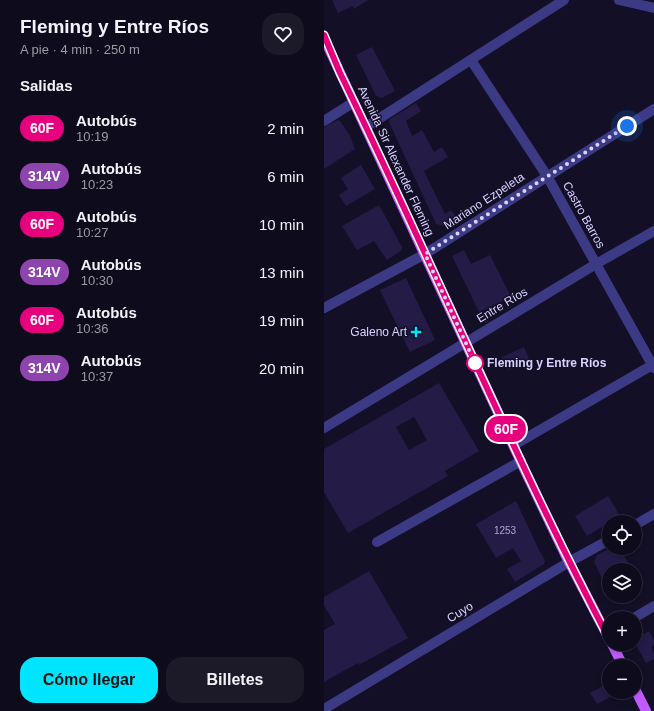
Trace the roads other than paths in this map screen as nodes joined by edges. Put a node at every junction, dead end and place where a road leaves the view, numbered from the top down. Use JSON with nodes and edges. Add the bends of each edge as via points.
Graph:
{"nodes":[{"id":1,"x":564,"y":0,"type":"edge"},
{"id":2,"x":619,"y":0,"type":"edge"},
{"id":3,"x":654,"y":8,"type":"edge"},
{"id":4,"x":324,"y":37,"type":"edge"},
{"id":5,"x":471,"y":60,"type":"junction"},
{"id":6,"x":354,"y":102,"type":"junction"},
{"id":7,"x":654,"y":109,"type":"edge"},
{"id":8,"x":324,"y":121,"type":"edge"},
{"id":9,"x":366,"y":127,"type":"junction"},
{"id":10,"x":547,"y":176,"type":"junction"},
{"id":11,"x":654,"y":231,"type":"edge"},
{"id":12,"x":425,"y":254,"type":"junction"},
{"id":13,"x":596,"y":264,"type":"junction"},
{"id":14,"x":324,"y":308,"type":"edge"},
{"id":15,"x":466,"y":341,"type":"junction"},
{"id":16,"x":653,"y":366,"type":"edge"},
{"id":17,"x":324,"y":428,"type":"edge"},
{"id":18,"x":514,"y":445,"type":"junction"},
{"id":19,"x":521,"y":462,"type":"junction"},
{"id":20,"x":654,"y":514,"type":"edge"},
{"id":21,"x":642,"y":521,"type":"edge"},
{"id":22,"x":377,"y":542,"type":"dead end"},
{"id":23,"x":602,"y":544,"type":"edge"},
{"id":24,"x":569,"y":562,"type":"junction"},
{"id":25,"x":654,"y":606,"type":"edge"},
{"id":26,"x":642,"y":613,"type":"edge"},
{"id":27,"x":602,"y":624,"type":"edge"},
{"id":28,"x":640,"y":699,"type":"edge"},
{"id":29,"x":324,"y":709,"type":"edge"},
{"id":30,"x":646,"y":711,"type":"edge"}],
"edges":[{"from":1,"to":5,"type":"street"},
{"from":2,"to":3,"type":"street"},
{"from":4,"to":6,"type":"main road","name":"Avenida Sir Alexander Fleming"},
{"from":5,"to":9,"type":"street"},
{"from":5,"to":10,"type":"street","name":"Castro Barros"},
{"from":6,"to":8,"type":"street"},
{"from":6,"to":9,"type":"main road","name":"Avenida Sir Alexander Fleming"},
{"from":7,"to":10,"type":"street","name":"Mariano Ezpeleta"},
{"from":9,"to":12,"type":"main road","name":"Avenida Sir Alexander Fleming"},
{"from":10,"to":12,"type":"street","name":"Mariano Ezpeleta"},
{"from":10,"to":13,"type":"street","name":"Castro Barros"},
{"from":11,"to":13,"type":"street","name":"Entre Ríos"},
{"from":12,"to":14,"type":"street","name":"Mariano Ezpeleta"},
{"from":12,"to":15,"type":"main road","name":"Avenida Sir Alexander Fleming"},
{"from":13,"to":15,"type":"street","name":"Entre Ríos"},
{"from":13,"to":16,"type":"street","name":"Castro Barros"},
{"from":15,"to":17,"type":"street","name":"Entre Ríos"},
{"from":15,"to":18,"type":"main road","name":"Avenida Sir Alexander Fleming"},
{"from":16,"to":18,"type":"street"},
{"from":18,"to":19,"type":"main road","name":"Avenida Sir Alexander Fleming"},
{"from":19,"to":22,"type":"street"},
{"from":19,"to":24,"type":"main road","name":"Avenida Sir Alexander Fleming"},
{"from":20,"to":21,"type":"street"},
{"from":23,"to":24,"type":"street","name":"Cuyo"},
{"from":24,"to":27,"type":"main road","name":"Avenida Sir Alexander Fleming"},
{"from":24,"to":29,"type":"street","name":"Cuyo"},
{"from":25,"to":26,"type":"street"},
{"from":28,"to":30,"type":"main road"}]}
